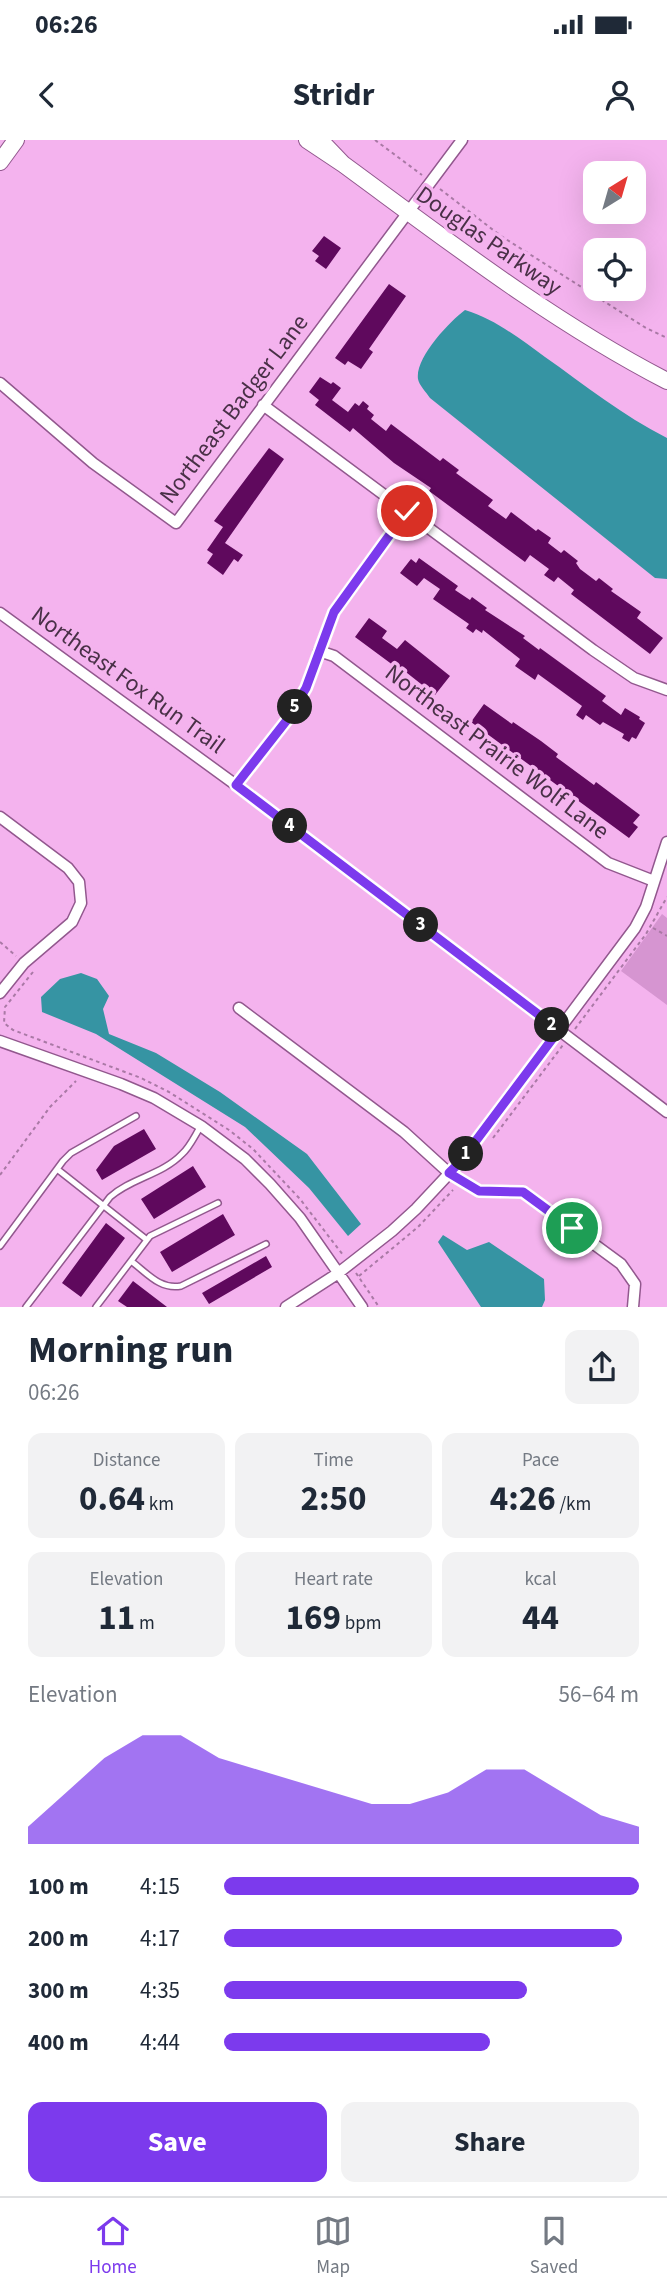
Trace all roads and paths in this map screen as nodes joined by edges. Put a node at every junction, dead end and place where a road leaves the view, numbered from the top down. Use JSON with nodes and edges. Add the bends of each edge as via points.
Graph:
{"nodes":[{"id":1,"x":16,"y":140,"type":"edge"},
{"id":2,"x":307,"y":140,"type":"edge"},
{"id":3,"x":320,"y":140,"type":"edge"},
{"id":4,"x":375,"y":140,"type":"edge"},
{"id":5,"x":461,"y":140,"type":"edge"},
{"id":6,"x":0,"y":162,"type":"edge"},
{"id":7,"x":343,"y":164,"type":"junction"},
{"id":8,"x":430,"y":181,"type":"junction"},
{"id":9,"x":408,"y":211,"type":"junction"},
{"id":10,"x":667,"y":338,"type":"edge"},
{"id":11,"x":611,"y":350,"type":"junction"},
{"id":12,"x":667,"y":370,"type":"edge"},
{"id":13,"x":667,"y":381,"type":"edge"},
{"id":14,"x":0,"y":383,"type":"edge"},
{"id":15,"x":262,"y":405,"type":"junction"},
{"id":16,"x":407,"y":511,"type":"junction"},
{"id":17,"x":0,"y":613,"type":"edge"},
{"id":18,"x":319,"y":651,"type":"junction"},
{"id":19,"x":667,"y":690,"type":"edge"},
{"id":20,"x":236,"y":785,"type":"junction"},
{"id":21,"x":0,"y":817,"type":"edge"},
{"id":22,"x":667,"y":842,"type":"edge"},
{"id":23,"x":654,"y":881,"type":"junction"},
{"id":24,"x":651,"y":927,"type":"dead end"},
{"id":25,"x":667,"y":936,"type":"edge"},
{"id":26,"x":0,"y":942,"type":"edge"},
{"id":27,"x":24,"y":963,"type":"junction"},
{"id":28,"x":33,"y":972,"type":"dead end"},
{"id":29,"x":0,"y":993,"type":"edge"},
{"id":30,"x":239,"y":1008,"type":"dead end"},
{"id":31,"x":4,"y":1023,"type":"dead end"},
{"id":32,"x":559,"y":1030,"type":"junction"},
{"id":33,"x":0,"y":1041,"type":"edge"},
{"id":34,"x":80,"y":1070,"type":"junction"},
{"id":35,"x":667,"y":1112,"type":"edge"},
{"id":36,"x":136,"y":1116,"type":"dead end"},
{"id":37,"x":201,"y":1126,"type":"junction"},
{"id":38,"x":57,"y":1168,"type":"junction"},
{"id":39,"x":449,"y":1173,"type":"junction"},
{"id":40,"x":0,"y":1175,"type":"edge"},
{"id":41,"x":218,"y":1203,"type":"dead end"},
{"id":42,"x":103,"y":1206,"type":"junction"},
{"id":43,"x":147,"y":1240,"type":"junction"},
{"id":44,"x":266,"y":1244,"type":"dead end"},
{"id":45,"x":0,"y":1246,"type":"edge"},
{"id":46,"x":131,"y":1261,"type":"junction"},
{"id":47,"x":337,"y":1274,"type":"junction"},
{"id":48,"x":26,"y":1307,"type":"edge"},
{"id":49,"x":96,"y":1307,"type":"edge"},
{"id":50,"x":285,"y":1307,"type":"edge"},
{"id":51,"x":362,"y":1307,"type":"edge"},
{"id":52,"x":633,"y":1307,"type":"edge"}],
"edges":[{"from":1,"to":6,"type":"street"},
{"from":2,"to":7,"type":"street","name":"Douglas Parkway"},
{"from":3,"to":7,"type":"street","name":"Douglas Parkway"},
{"from":4,"to":8,"type":"path"},
{"from":5,"to":8,"type":"street","name":"Northeast Badger Lane"},
{"from":7,"to":9,"type":"street","name":"Douglas Parkway"},
{"from":8,"to":9,"type":"street","name":"Northeast Badger Lane"},
{"from":8,"to":10,"type":"path","via":[[501,236]]},
{"from":9,"to":11,"type":"street","name":"Douglas Parkway","via":[[503,282]]},
{"from":9,"to":15,"type":"street","name":"Northeast Badger Lane"},
{"from":11,"to":12,"type":"street","name":"Douglas Parkway"},
{"from":11,"to":13,"type":"street","name":"Douglas Parkway"},
{"from":14,"to":15,"type":"street","name":"Northeast Badger Lane","via":[[93,463],[176,523]]},
{"from":15,"to":16,"type":"street"},
{"from":16,"to":18,"type":"street","via":[[334,612]]},
{"from":16,"to":19,"type":"street","via":[[634,678]]},
{"from":17,"to":20,"type":"street","name":"Northeast Fox Run Trail"},
{"from":18,"to":20,"type":"street","via":[[306,688],[287,720]]},
{"from":18,"to":23,"type":"street","name":"Northeast Prairie Wolf Lane","via":[[334,656],[608,863]]},
{"from":20,"to":32,"type":"street","name":"Northeast Fox Run Trail"},
{"from":21,"to":27,"type":"street","via":[[68,868],[79,882],[81,903],[72,922]]},
{"from":22,"to":23,"type":"street"},
{"from":23,"to":32,"type":"street","via":[[635,928]]},
{"from":24,"to":25,"type":"path"},
{"from":26,"to":27,"type":"path"},
{"from":27,"to":29,"type":"street"},
{"from":28,"to":31,"type":"path","via":[[5,1007]]},
{"from":30,"to":39,"type":"street","via":[[404,1132]]},
{"from":32,"to":35,"type":"street","name":"Northeast Fox Run Trail"},
{"from":32,"to":39,"type":"street"},
{"from":33,"to":34,"type":"street"},
{"from":34,"to":37,"type":"street","via":[[154,1098]]},
{"from":34,"to":40,"type":"path","via":[[75,1084],[59,1096]]},
{"from":36,"to":38,"type":"lane","via":[[78,1148]]},
{"from":37,"to":42,"type":"lane","via":[[183,1154],[120,1188]]},
{"from":37,"to":47,"type":"street","via":[[270,1184],[300,1218]]},
{"from":38,"to":42,"type":"lane"},
{"from":38,"to":45,"type":"lane"},
{"from":39,"to":47,"type":"street","via":[[416,1209]]},
{"from":39,"to":52,"type":"street","via":[[479,1191],[523,1192],[621,1264],[635,1284]]},
{"from":41,"to":43,"type":"lane"},
{"from":42,"to":43,"type":"lane"},
{"from":42,"to":48,"type":"lane"},
{"from":43,"to":46,"type":"lane"},
{"from":44,"to":46,"type":"lane","via":[[181,1286],[164,1286]]},
{"from":46,"to":49,"type":"lane"},
{"from":47,"to":50,"type":"street"},
{"from":47,"to":51,"type":"street"}]}
